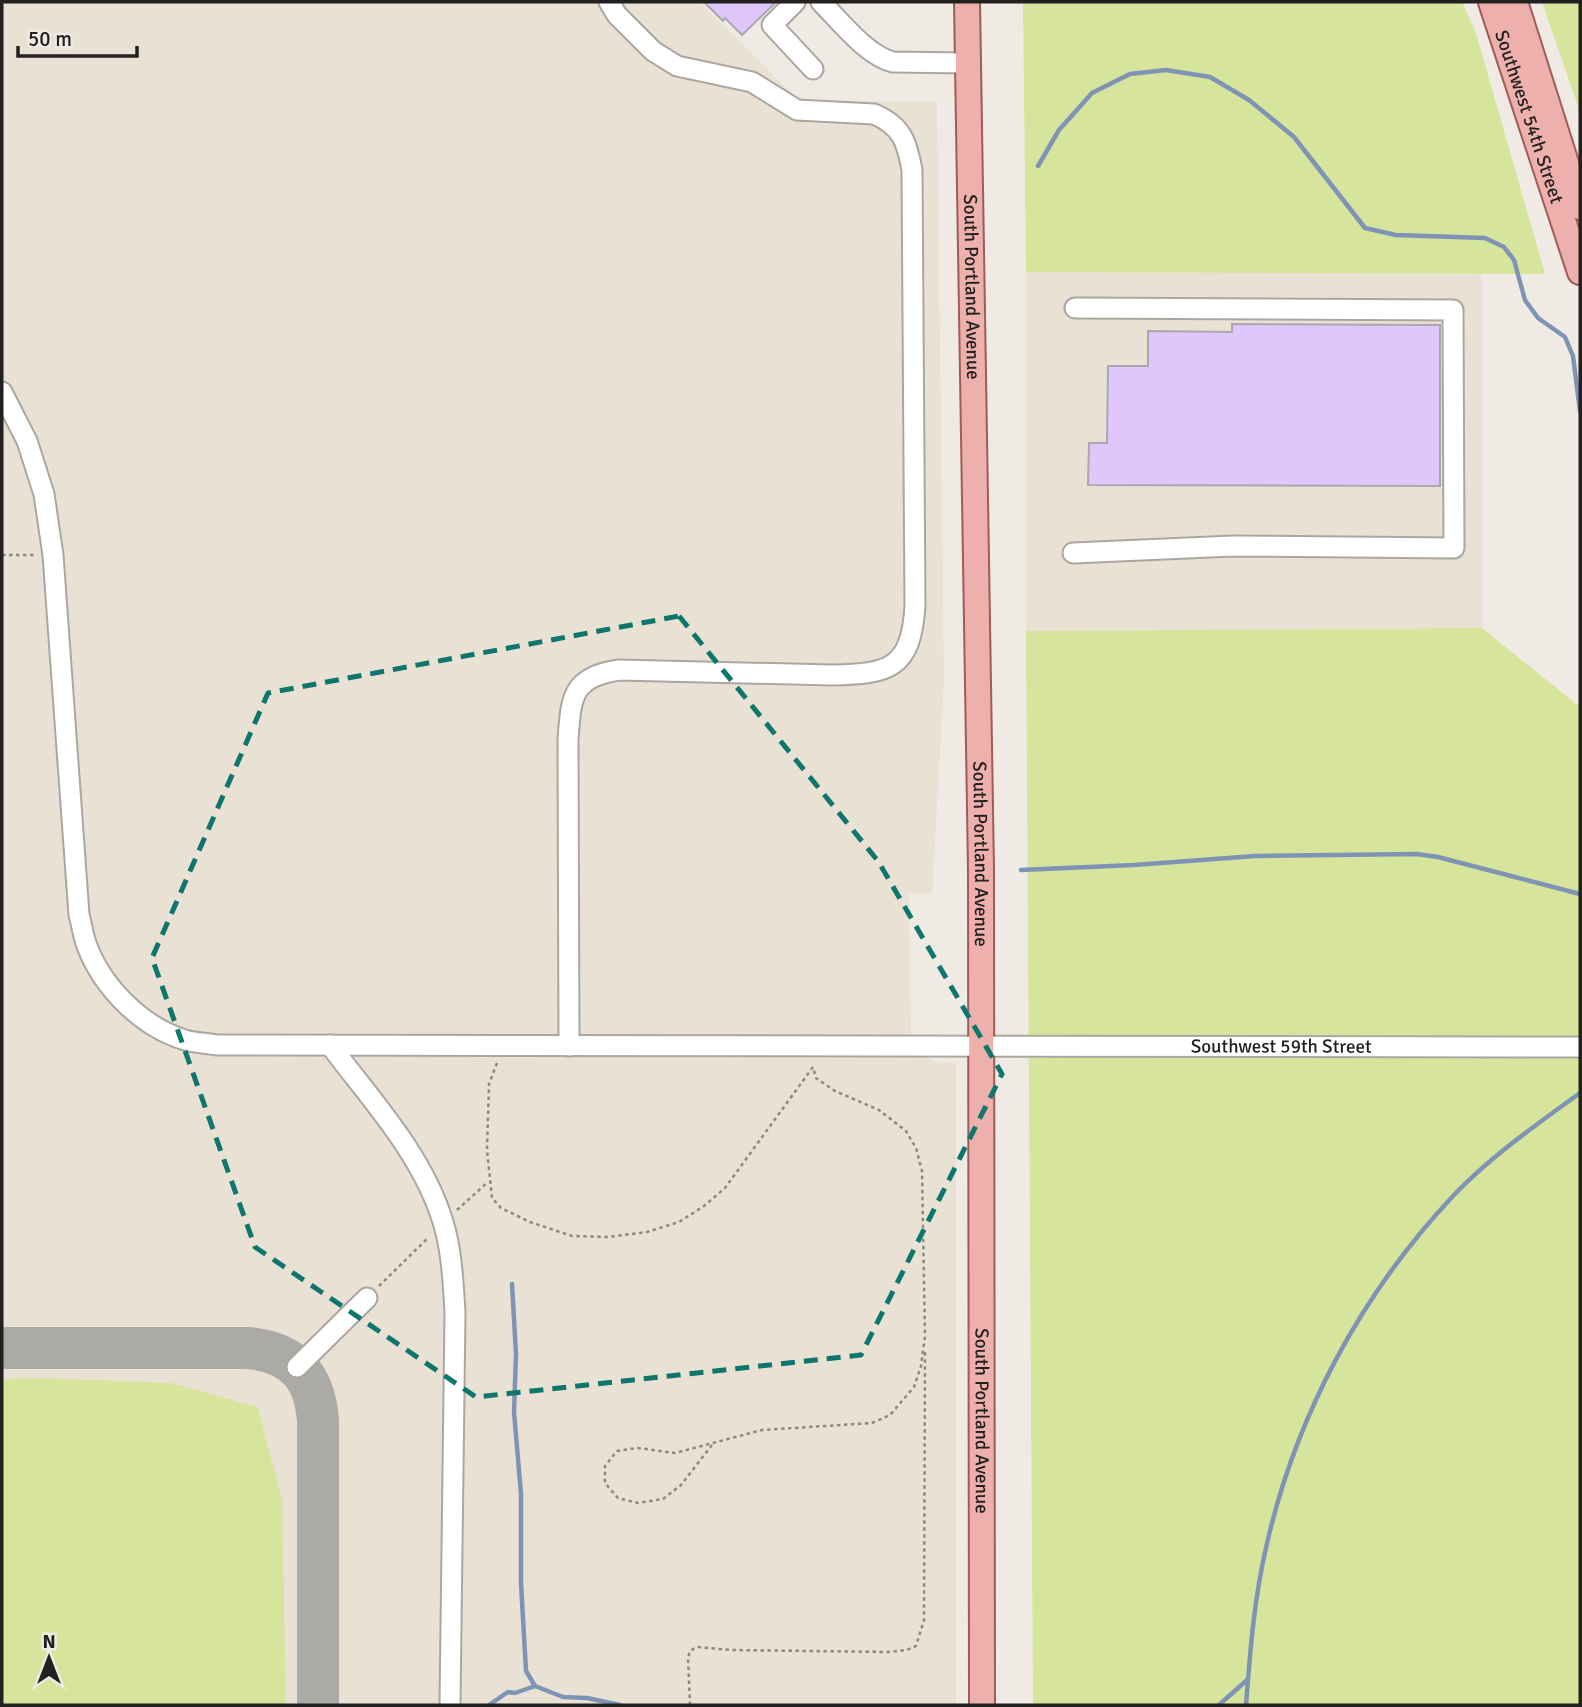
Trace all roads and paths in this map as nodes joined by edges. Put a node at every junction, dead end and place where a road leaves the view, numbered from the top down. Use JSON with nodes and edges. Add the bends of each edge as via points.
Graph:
{"nodes":[{"id":1,"x":609,"y":2,"type":"edge"},
{"id":2,"x":794,"y":2,"type":"edge"},
{"id":3,"x":967,"y":2,"type":"edge"},
{"id":4,"x":1491,"y":2,"type":"edge"},
{"id":5,"x":1515,"y":2,"type":"edge"},
{"id":6,"x":825,"y":3,"type":"edge"},
{"id":7,"x":967,"y":63,"type":"junction"},
{"id":8,"x":813,"y":69,"type":"dead end"},
{"id":9,"x":1580,"y":207,"type":"edge"},
{"id":10,"x":1580,"y":272,"type":"edge"},
{"id":11,"x":1075,"y":308,"type":"dead end"},
{"id":12,"x":2,"y":391,"type":"edge"},
{"id":13,"x":1073,"y":553,"type":"dead end"},
{"id":14,"x":2,"y":555,"type":"edge"},
{"id":15,"x":53,"y":555,"type":"junction"},
{"id":16,"x":330,"y":1045,"type":"junction"},
{"id":17,"x":982,"y":1045,"type":"junction"},
{"id":18,"x":512,"y":1046,"type":"junction"},
{"id":19,"x":569,"y":1046,"type":"junction"},
{"id":20,"x":813,"y":1046,"type":"junction"},
{"id":21,"x":1580,"y":1047,"type":"edge"},
{"id":22,"x":813,"y":1067,"type":"junction"},
{"id":23,"x":489,"y":1182,"type":"junction"},
{"id":24,"x":443,"y":1223,"type":"junction"},
{"id":25,"x":367,"y":1298,"type":"joint"},
{"id":26,"x":925,"y":1336,"type":"junction"},
{"id":27,"x":298,"y":1367,"type":"dead end"},
{"id":28,"x":712,"y":1445,"type":"junction"},
{"id":29,"x":450,"y":1705,"type":"edge"},
{"id":30,"x":690,"y":1705,"type":"edge"},
{"id":31,"x":982,"y":1705,"type":"edge"}],
"edges":[{"from":1,"to":19,"type":"street","via":[[667,61],[752,82],[797,110],[874,114],[898,130],[908,146],[912,170],[915,606],[905,653],[881,671],[832,675],[619,670],[593,677],[575,692],[568,740]]},
{"from":2,"to":8,"type":"street","via":[[772,25]]},
{"from":3,"to":7,"type":"main road","name":"South Portland Avenue"},
{"from":4,"to":10,"type":"main road","name":"Southwest 54th Street"},
{"from":5,"to":9,"type":"main road","name":"Southwest 54th Street"},
{"from":6,"to":7,"type":"street","via":[[883,60]]},
{"from":7,"to":17,"type":"main road","name":"South Portland Avenue"},
{"from":11,"to":13,"type":"street","via":[[1453,310],[1454,548],[1233,546]]},
{"from":12,"to":15,"type":"street","name":"Southwest 59th Street","via":[[32,454],[44,494]]},
{"from":14,"to":15,"type":"path"},
{"from":15,"to":16,"type":"street","name":"Southwest 59th Street","via":[[79,915],[87,946],[103,977],[140,1017],[184,1040],[217,1045]]},
{"from":16,"to":18,"type":"street","name":"Southwest 59th Street"},
{"from":16,"to":24,"type":"street","via":[[418,1166]]},
{"from":17,"to":20,"type":"street","name":"Southwest 59th Street"},
{"from":17,"to":21,"type":"street","name":"Southwest 59th Street"},
{"from":17,"to":31,"type":"main road","name":"South Portland Avenue"},
{"from":18,"to":19,"type":"street","name":"Southwest 59th Street"},
{"from":18,"to":23,"type":"path","via":[[499,1059],[489,1084]]},
{"from":19,"to":20,"type":"street","name":"Southwest 59th Street"},
{"from":20,"to":22,"type":"path"},
{"from":22,"to":23,"type":"path","via":[[725,1188],[679,1222],[634,1234],[572,1236],[501,1208],[492,1198]]},
{"from":22,"to":26,"type":"path","via":[[816,1078],[835,1091],[893,1119],[916,1148],[922,1182]]},
{"from":23,"to":24,"type":"path"},
{"from":24,"to":25,"type":"path"},
{"from":24,"to":29,"type":"street","via":[[454,1312]]},
{"from":25,"to":27,"type":"street"},
{"from":26,"to":28,"type":"path","via":[[914,1387],[890,1415],[852,1426],[762,1430]]},
{"from":26,"to":30,"type":"path","via":[[924,1620],[916,1646],[888,1652],[697,1647],[688,1658]]},
{"from":28,"to":28,"type":"path","via":[[675,1453],[638,1448],[617,1451],[605,1466],[605,1483],[618,1498],[638,1503],[663,1499],[681,1485]]}]}
